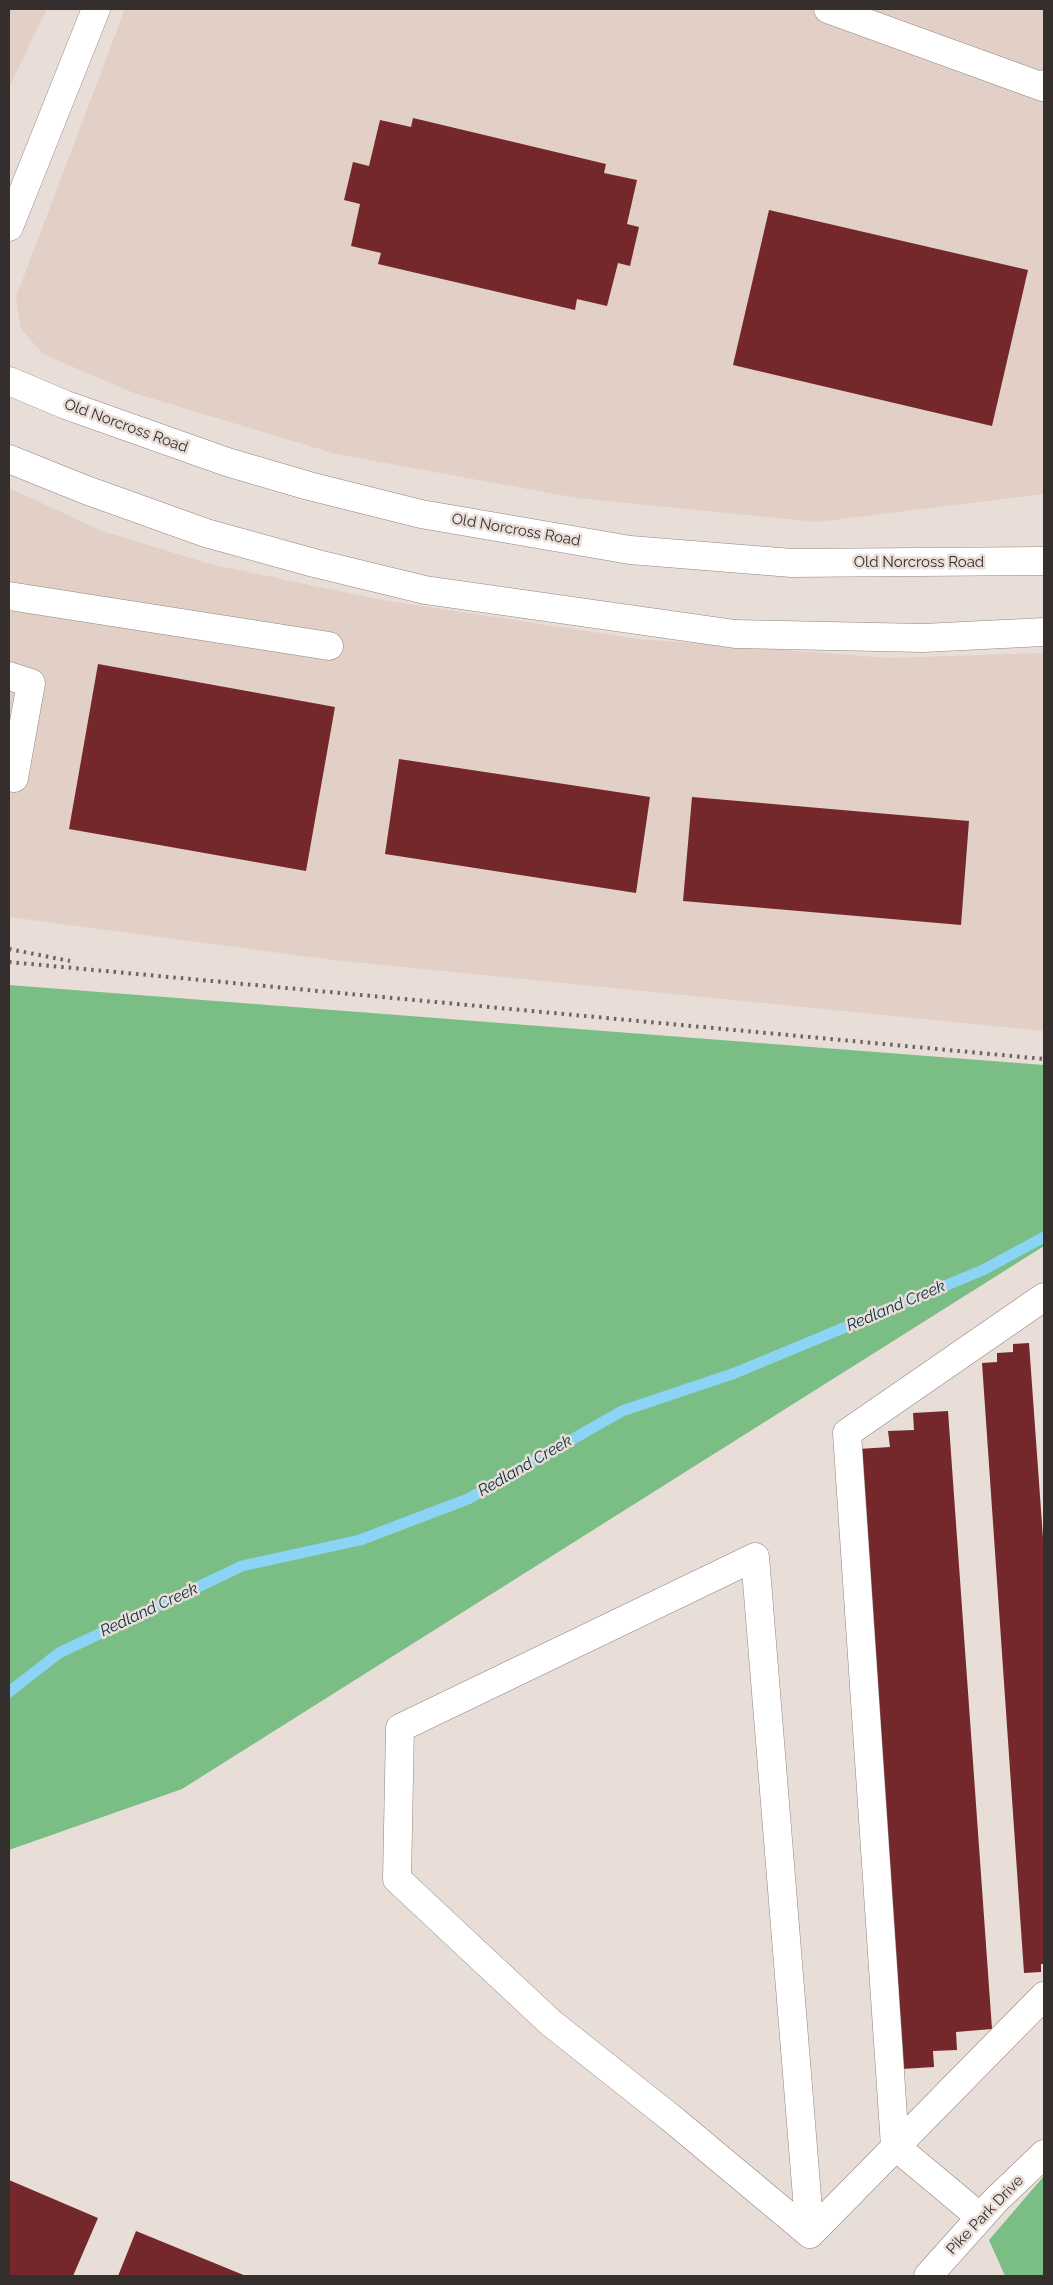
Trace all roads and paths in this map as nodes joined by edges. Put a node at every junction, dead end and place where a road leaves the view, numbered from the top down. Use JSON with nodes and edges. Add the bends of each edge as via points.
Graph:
{"nodes":[{"id":1,"x":96,"y":9,"type":"edge"},
{"id":2,"x":828,"y":9,"type":"edge"},
{"id":3,"x":1044,"y":84,"type":"edge"},
{"id":4,"x":9,"y":227,"type":"edge"},
{"id":5,"x":9,"y":381,"type":"edge"},
{"id":6,"x":9,"y":459,"type":"edge"},
{"id":7,"x":1044,"y":561,"type":"edge"},
{"id":8,"x":9,"y":596,"type":"edge"},
{"id":9,"x":1044,"y":632,"type":"edge"},
{"id":10,"x":329,"y":646,"type":"dead end"},
{"id":11,"x":9,"y":676,"type":"edge"},
{"id":12,"x":14,"y":778,"type":"dead end"},
{"id":13,"x":1044,"y":1296,"type":"edge"},
{"id":14,"x":1044,"y":1996,"type":"edge"},
{"id":15,"x":895,"y":2146,"type":"junction"},
{"id":16,"x":1044,"y":2154,"type":"edge"},
{"id":17,"x":980,"y":2217,"type":"junction"},
{"id":18,"x":810,"y":2234,"type":"junction"},
{"id":19,"x":928,"y":2276,"type":"edge"}],
"edges":[{"from":1,"to":4,"type":"main road"},
{"from":2,"to":3,"type":"main road","via":[[1043,87]]},
{"from":5,"to":7,"type":"main road","name":"Old Norcross Road","via":[[66,405],[218,459],[421,514],[630,550],[792,563]]},
{"from":6,"to":9,"type":"main road","via":[[206,533],[425,590],[735,634],[923,638]]},
{"from":8,"to":10,"type":"main road"},
{"from":11,"to":12,"type":"main road","via":[[31,683]]},
{"from":13,"to":15,"type":"main road","via":[[847,1433]]},
{"from":14,"to":15,"type":"main road"},
{"from":15,"to":17,"type":"main road"},
{"from":15,"to":18,"type":"main road"},
{"from":16,"to":17,"type":"main road","name":"Pike Park Drive"},
{"from":17,"to":19,"type":"main road","name":"Pike Park Drive"},
{"from":18,"to":18,"type":"main road","via":[[551,2023],[397,1879],[400,1728],[755,1557]]}]}
